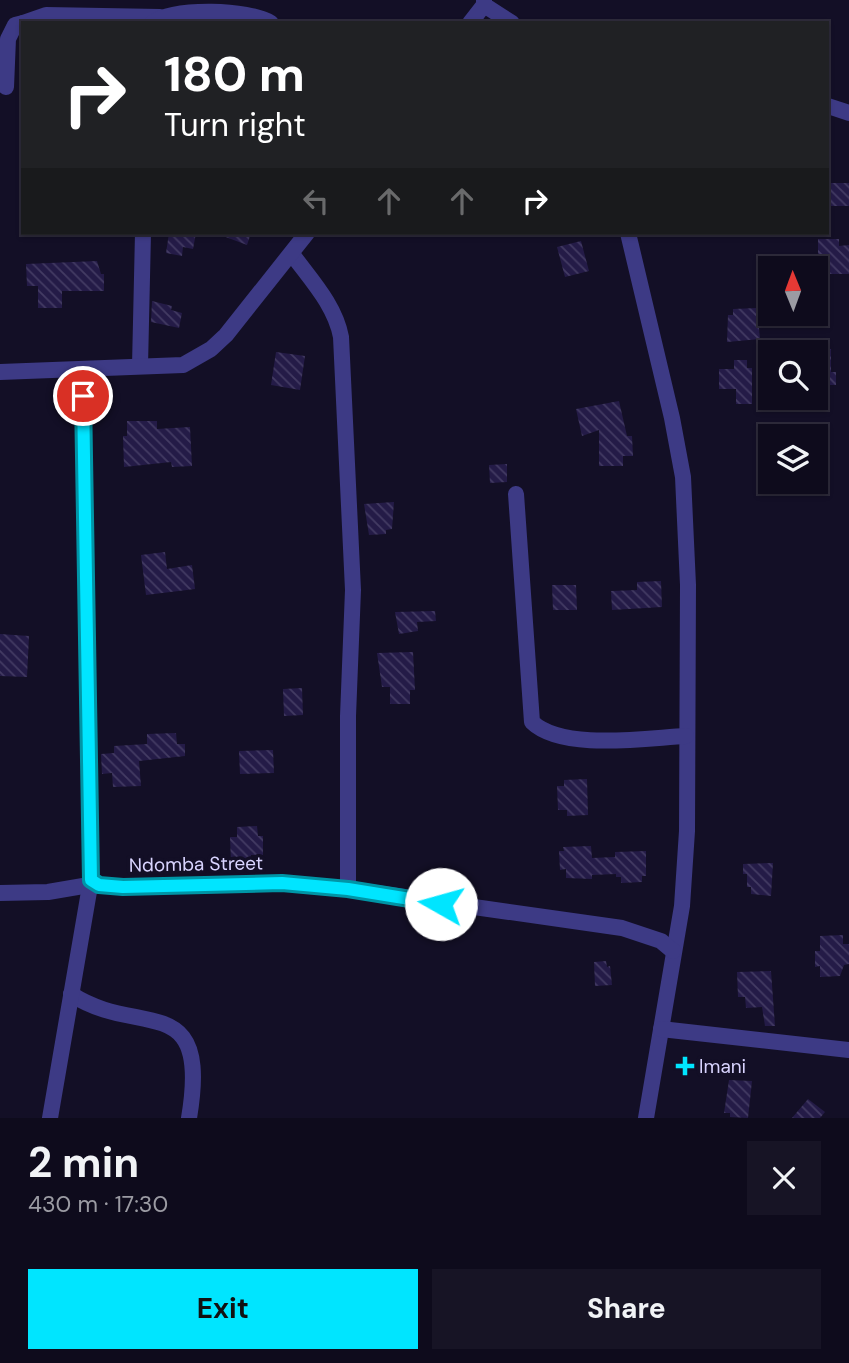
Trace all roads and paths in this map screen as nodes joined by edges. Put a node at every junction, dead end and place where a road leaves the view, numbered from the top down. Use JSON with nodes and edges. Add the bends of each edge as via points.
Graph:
{"nodes":[{"id":1,"x":484,"y":2,"type":"edge"},
{"id":2,"x":156,"y":20,"type":"edge"},
{"id":3,"x":29,"y":21,"type":"edge"},
{"id":4,"x":263,"y":21,"type":"edge"},
{"id":5,"x":471,"y":21,"type":"edge"},
{"id":6,"x":509,"y":21,"type":"edge"},
{"id":7,"x":21,"y":24,"type":"edge"},
{"id":8,"x":6,"y":87,"type":"dead end"},
{"id":9,"x":829,"y":106,"type":"edge"},
{"id":10,"x":849,"y":113,"type":"edge"},
{"id":11,"x":143,"y":235,"type":"edge"},
{"id":12,"x":306,"y":235,"type":"edge"},
{"id":13,"x":628,"y":235,"type":"edge"},
{"id":14,"x":292,"y":254,"type":"junction"},
{"id":15,"x":141,"y":366,"type":"junction"},
{"id":16,"x":75,"y":370,"type":"junction"},
{"id":17,"x":0,"y":372,"type":"edge"},
{"id":18,"x":516,"y":494,"type":"dead end"},
{"id":19,"x":685,"y":736,"type":"junction"},
{"id":20,"x":90,"y":882,"type":"junction"},
{"id":21,"x":348,"y":889,"type":"junction"},
{"id":22,"x":0,"y":893,"type":"edge"},
{"id":23,"x":673,"y":951,"type":"junction"},
{"id":24,"x":71,"y":994,"type":"junction"},
{"id":25,"x":661,"y":1029,"type":"junction"},
{"id":26,"x":849,"y":1050,"type":"edge"},
{"id":27,"x":50,"y":1118,"type":"edge"},
{"id":28,"x":189,"y":1118,"type":"edge"},
{"id":29,"x":646,"y":1118,"type":"edge"}],
"edges":[{"from":1,"to":5,"type":"street"},
{"from":1,"to":6,"type":"street"},
{"from":2,"to":3,"type":"street","via":[[46,15]]},
{"from":2,"to":4,"type":"street","via":[[227,12]]},
{"from":7,"to":8,"type":"street","via":[[15,25],[8,39]]},
{"from":9,"to":10,"type":"street"},
{"from":11,"to":15,"type":"street"},
{"from":12,"to":14,"type":"street"},
{"from":13,"to":19,"type":"street","via":[[683,477],[688,585]]},
{"from":14,"to":15,"type":"street","via":[[211,349],[183,365]]},
{"from":14,"to":21,"type":"street","via":[[330,306],[341,337],[353,590]]},
{"from":15,"to":16,"type":"street"},
{"from":16,"to":17,"type":"street"},
{"from":16,"to":20,"type":"street","via":[[83,396]]},
{"from":18,"to":19,"type":"street","via":[[532,722],[555,737]]},
{"from":19,"to":23,"type":"street","via":[[687,831],[682,906]]},
{"from":20,"to":21,"type":"street","name":"Ndomba Street","via":[[123,887],[282,883]]},
{"from":20,"to":22,"type":"street","via":[[48,892]]},
{"from":20,"to":24,"type":"street"},
{"from":21,"to":23,"type":"street","name":"Ndomba Street","via":[[622,928],[661,941]]},
{"from":23,"to":25,"type":"street"},
{"from":24,"to":27,"type":"street"},
{"from":24,"to":28,"type":"street","via":[[85,1004],[167,1023],[181,1036],[192,1056],[194,1074]]},
{"from":25,"to":26,"type":"street"},
{"from":25,"to":29,"type":"street"}]}
